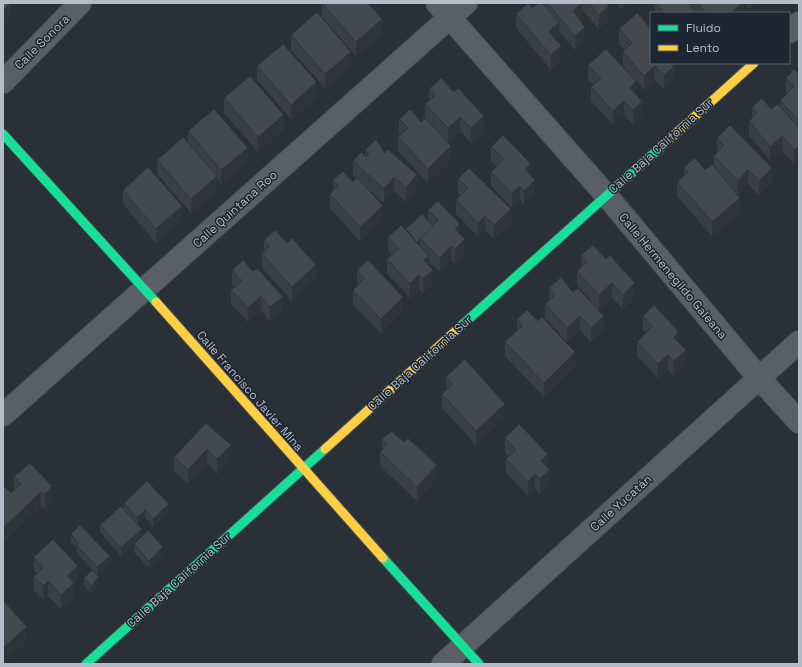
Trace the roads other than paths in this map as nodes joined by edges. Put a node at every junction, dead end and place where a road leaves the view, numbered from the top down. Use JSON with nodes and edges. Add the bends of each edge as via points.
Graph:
{"nodes":[{"id":1,"x":80,"y":3,"type":"edge"},
{"id":2,"x":466,"y":3,"type":"edge"},
{"id":3,"x":443,"y":10,"type":"edge"},
{"id":4,"x":799,"y":23,"type":"edge"},
{"id":5,"x":790,"y":31,"type":"edge"},
{"id":6,"x":753,"y":64,"type":"edge"},
{"id":7,"x":3,"y":82,"type":"edge"},
{"id":8,"x":3,"y":134,"type":"edge"},
{"id":9,"x":606,"y":196,"type":"junction"},
{"id":10,"x":145,"y":290,"type":"junction"},
{"id":11,"x":799,"y":342,"type":"edge"},
{"id":12,"x":759,"y":378,"type":"junction"},
{"id":13,"x":3,"y":415,"type":"edge"},
{"id":14,"x":799,"y":422,"type":"edge"},
{"id":15,"x":302,"y":469,"type":"junction"},
{"id":16,"x":463,"y":646,"type":"junction"},
{"id":17,"x":86,"y":664,"type":"edge"},
{"id":18,"x":443,"y":664,"type":"edge"},
{"id":19,"x":479,"y":664,"type":"edge"}],
"edges":[{"from":1,"to":7,"type":"street","name":"Calle Sonora"},
{"from":2,"to":3,"type":"street","name":"Calle Quintana Roo"},
{"from":3,"to":9,"type":"street","name":"Calle Hermenegildo Galeana"},
{"from":3,"to":10,"type":"street","name":"Calle Quintana Roo"},
{"from":4,"to":5,"type":"street"},
{"from":6,"to":9,"type":"street","name":"Calle Baja California Sur"},
{"from":8,"to":10,"type":"street","name":"Calle Francisco Javier Mina"},
{"from":9,"to":12,"type":"street","name":"Calle Hermenegildo Galeana"},
{"from":9,"to":15,"type":"street","name":"Calle Baja California Sur"},
{"from":10,"to":13,"type":"street","name":"Calle Quintana Roo"},
{"from":10,"to":15,"type":"street","name":"Calle Francisco Javier Mina"},
{"from":11,"to":12,"type":"street","name":"Calle Yucatán"},
{"from":12,"to":14,"type":"street","name":"Calle Hermenegildo Galeana"},
{"from":12,"to":16,"type":"street","name":"Calle Yucatán"},
{"from":15,"to":16,"type":"street","name":"Calle Francisco Javier Mina"},
{"from":15,"to":17,"type":"street","name":"Calle Baja California Sur"},
{"from":16,"to":18,"type":"street","name":"Calle Yucatán"},
{"from":16,"to":19,"type":"street","name":"Calle Francisco Javier Mina"}]}
